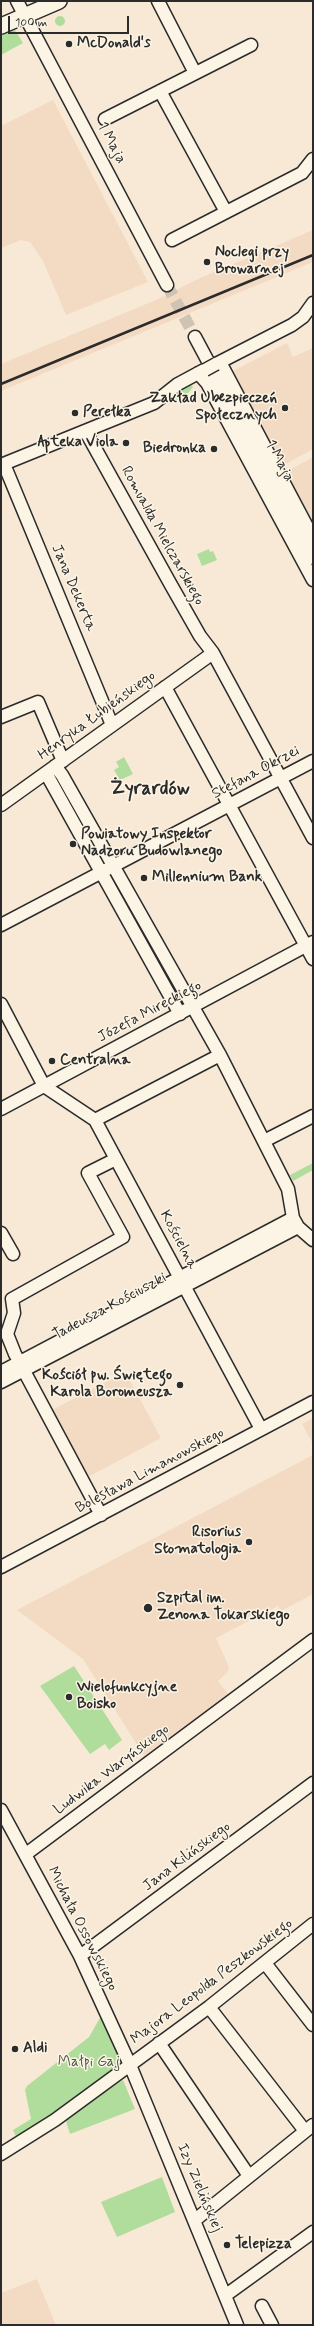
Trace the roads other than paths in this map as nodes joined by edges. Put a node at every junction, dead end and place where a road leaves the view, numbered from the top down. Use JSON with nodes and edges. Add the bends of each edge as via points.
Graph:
{"nodes":[{"id":1,"x":17,"y":1,"type":"edge"},
{"id":2,"x":59,"y":1,"type":"edge"},
{"id":3,"x":158,"y":1,"type":"edge"},
{"id":4,"x":26,"y":16,"type":"junction"},
{"id":5,"x":1,"y":26,"type":"edge"},
{"id":6,"x":251,"y":45,"type":"dead end"},
{"id":7,"x":195,"y":73,"type":"junction"},
{"id":8,"x":160,"y":91,"type":"junction"},
{"id":9,"x":105,"y":119,"type":"dead end"},
{"id":10,"x":313,"y":159,"type":"edge"},
{"id":11,"x":308,"y":171,"type":"edge"},
{"id":12,"x":226,"y":212,"type":"junction"},
{"id":13,"x":172,"y":240,"type":"dead end"},
{"id":14,"x":167,"y":285,"type":"tunnel mouth"},
{"id":15,"x":313,"y":303,"type":"edge"},
{"id":16,"x":195,"y":337,"type":"tunnel mouth"},
{"id":17,"x":218,"y":363,"type":"junction"},
{"id":18,"x":202,"y":371,"type":"junction"},
{"id":19,"x":86,"y":432,"type":"junction"},
{"id":20,"x":2,"y":465,"type":"edge"},
{"id":21,"x":313,"y":538,"type":"edge"},
{"id":22,"x":313,"y":558,"type":"edge"},
{"id":23,"x":313,"y":580,"type":"edge"},
{"id":24,"x":213,"y":653,"type":"junction"},
{"id":25,"x":165,"y":687,"type":"junction"},
{"id":26,"x":1,"y":717,"type":"edge"},
{"id":27,"x":112,"y":725,"type":"junction"},
{"id":28,"x":313,"y":761,"type":"edge"},
{"id":29,"x":54,"y":766,"type":"junction"},
{"id":30,"x":280,"y":778,"type":"junction"},
{"id":31,"x":1,"y":805,"type":"edge"},
{"id":32,"x":228,"y":805,"type":"junction"},
{"id":33,"x":313,"y":838,"type":"edge"},
{"id":34,"x":113,"y":866,"type":"junction"},
{"id":35,"x":102,"y":872,"type":"junction"},
{"id":36,"x":1,"y":925,"type":"edge"},
{"id":37,"x":310,"y":944,"type":"edge"},
{"id":38,"x":313,"y":959,"type":"edge"},
{"id":39,"x":1,"y":1004,"type":"edge"},
{"id":40,"x":192,"y":1008,"type":"junction"},
{"id":41,"x":180,"y":1014,"type":"junction"},
{"id":42,"x":220,"y":1055,"type":"junction"},
{"id":43,"x":44,"y":1086,"type":"junction"},
{"id":44,"x":1,"y":1109,"type":"edge"},
{"id":45,"x":313,"y":1116,"type":"edge"},
{"id":46,"x":95,"y":1120,"type":"junction"},
{"id":47,"x":264,"y":1141,"type":"junction"},
{"id":48,"x":116,"y":1159,"type":"junction"},
{"id":49,"x":296,"y":1223,"type":"junction"},
{"id":50,"x":1,"y":1233,"type":"edge"},
{"id":51,"x":313,"y":1240,"type":"edge"},
{"id":52,"x":13,"y":1254,"type":"dead end"},
{"id":53,"x":182,"y":1281,"type":"junction"},
{"id":54,"x":24,"y":1370,"type":"junction"},
{"id":55,"x":1,"y":1372,"type":"edge"},
{"id":56,"x":1,"y":1382,"type":"edge"},
{"id":57,"x":313,"y":1402,"type":"edge"},
{"id":58,"x":261,"y":1429,"type":"junction"},
{"id":59,"x":101,"y":1515,"type":"junction"},
{"id":60,"x":1,"y":1567,"type":"edge"},
{"id":61,"x":313,"y":1640,"type":"edge"},
{"id":62,"x":313,"y":1783,"type":"edge"},
{"id":63,"x":1,"y":1810,"type":"edge"},
{"id":64,"x":26,"y":1854,"type":"junction"},
{"id":65,"x":313,"y":1924,"type":"edge"},
{"id":66,"x":80,"y":1956,"type":"junction"},
{"id":67,"x":265,"y":1963,"type":"junction"},
{"id":68,"x":209,"y":2007,"type":"junction"},
{"id":69,"x":313,"y":2025,"type":"edge"},
{"id":70,"x":159,"y":2043,"type":"junction"},
{"id":71,"x":130,"y":2065,"type":"junction"},
{"id":72,"x":309,"y":2128,"type":"edge"},
{"id":73,"x":1,"y":2154,"type":"edge"},
{"id":74,"x":249,"y":2176,"type":"junction"},
{"id":75,"x":195,"y":2220,"type":"junction"},
{"id":76,"x":313,"y":2232,"type":"edge"},
{"id":77,"x":226,"y":2295,"type":"junction"},
{"id":78,"x":262,"y":2306,"type":"dead end"},
{"id":79,"x":237,"y":2325,"type":"edge"},
{"id":80,"x":272,"y":2325,"type":"edge"}],
"edges":[{"from":1,"to":4,"type":"street","name":"1 Maja"},
{"from":2,"to":4,"type":"main road"},
{"from":3,"to":7,"type":"street"},
{"from":4,"to":5,"type":"main road"},
{"from":4,"to":14,"type":"street","name":"1 Maja"},
{"from":6,"to":7,"type":"street"},
{"from":7,"to":8,"type":"street"},
{"from":8,"to":9,"type":"street"},
{"from":8,"to":12,"type":"street"},
{"from":10,"to":11,"type":"street"},
{"from":11,"to":12,"type":"street"},
{"from":12,"to":13,"type":"street"},
{"from":15,"to":17,"type":"street","via":[[303,317],[292,325]]},
{"from":16,"to":22,"type":"street","name":"1 Maja"},
{"from":17,"to":18,"type":"street","bridge":true},
{"from":17,"to":21,"type":"street","name":"1 Maja"},
{"from":18,"to":19,"type":"street","via":[[178,384],[154,403]]},
{"from":18,"to":23,"type":"street","name":"1 Maja"},
{"from":19,"to":20,"type":"street"},
{"from":19,"to":24,"type":"street","name":"Romualda Mielczarskiego","via":[[174,591]]},
{"from":20,"to":27,"type":"street","name":"Jana Dekerta"},
{"from":24,"to":25,"type":"street","name":"Henryka Łubieńskiego"},
{"from":24,"to":30,"type":"street","name":"Romualda Mielczarskiego"},
{"from":25,"to":27,"type":"street","name":"Henryka Łubieńskiego"},
{"from":25,"to":32,"type":"street"},
{"from":26,"to":29,"type":"street","via":[[38,702]]},
{"from":27,"to":29,"type":"street","name":"Henryka Łubieńskiego"},
{"from":28,"to":30,"type":"street","name":"Stefana Okrzei"},
{"from":29,"to":31,"type":"street","name":"Henryka Łubieńskiego"},
{"from":29,"to":34,"type":"street","via":[[62,775]]},
{"from":29,"to":35,"type":"street"},
{"from":30,"to":32,"type":"street","name":"Stefana Okrzei"},
{"from":30,"to":33,"type":"street","name":"Romualda Mielczarskiego"},
{"from":32,"to":34,"type":"street","name":"Stefana Okrzei"},
{"from":32,"to":37,"type":"street"},
{"from":34,"to":35,"type":"street","name":"Stefana Okrzei"},
{"from":34,"to":40,"type":"street"},
{"from":35,"to":36,"type":"street","name":"Stefana Okrzei"},
{"from":35,"to":41,"type":"street"},
{"from":37,"to":38,"type":"street"},
{"from":37,"to":40,"type":"street","name":"Józefa Mireckiego"},
{"from":39,"to":43,"type":"street"},
{"from":40,"to":41,"type":"street","name":"Józefa Mireckiego"},
{"from":40,"to":42,"type":"street"},
{"from":41,"to":43,"type":"street","name":"Józefa Mireckiego"},
{"from":42,"to":46,"type":"street"},
{"from":42,"to":47,"type":"street"},
{"from":43,"to":44,"type":"street","name":"Józefa Mireckiego"},
{"from":43,"to":46,"type":"street","name":"Kościelna"},
{"from":45,"to":47,"type":"street"},
{"from":46,"to":48,"type":"street","name":"Kościelna"},
{"from":47,"to":49,"type":"street","via":[[288,1189]]},
{"from":48,"to":53,"type":"street","name":"Kościelna"},
{"from":48,"to":54,"type":"street","via":[[88,1173],[123,1237],[12,1299],[14,1313],[6,1338]]},
{"from":49,"to":51,"type":"street"},
{"from":49,"to":53,"type":"street","name":"Tadeusza Kościuszki"},
{"from":50,"to":52,"type":"street"},
{"from":53,"to":54,"type":"street","name":"Tadeusza Kościuszki"},
{"from":53,"to":58,"type":"street","name":"Kościelna"},
{"from":54,"to":55,"type":"street","name":"Tadeusza Kościuszki"},
{"from":54,"to":56,"type":"street","name":"Tadeusza Kościuszki"},
{"from":54,"to":59,"type":"street"},
{"from":57,"to":58,"type":"street","name":"Bolesława Limanowskiego"},
{"from":58,"to":59,"type":"street","name":"Bolesława Limanowskiego"},
{"from":59,"to":60,"type":"street","name":"Bolesława Limanowskiego"},
{"from":61,"to":64,"type":"street","name":"Ludwika Waryńskiego"},
{"from":62,"to":66,"type":"street","name":"Jana Kilińskiego"},
{"from":63,"to":64,"type":"street","name":"Michała Ossowskiego"},
{"from":64,"to":66,"type":"street","name":"Michała Ossowskiego"},
{"from":65,"to":67,"type":"street","name":"Majora Leopolda Peszkowskiego"},
{"from":66,"to":71,"type":"street","name":"Michała Ossowskiego"},
{"from":67,"to":68,"type":"street","name":"Majora Leopolda Peszkowskiego"},
{"from":67,"to":69,"type":"street"},
{"from":68,"to":70,"type":"street","name":"Majora Leopolda Peszkowskiego"},
{"from":68,"to":72,"type":"street"},
{"from":70,"to":71,"type":"street","name":"Majora Leopolda Peszkowskiego"},
{"from":70,"to":74,"type":"street"},
{"from":71,"to":73,"type":"street","name":"Majora Leopolda Peszkowskiego","via":[[55,2120]]},
{"from":71,"to":75,"type":"street","name":"Izy Zielińskiej"},
{"from":72,"to":74,"type":"street"},
{"from":74,"to":75,"type":"street"},
{"from":75,"to":77,"type":"street","name":"Izy Zielińskiej"},
{"from":76,"to":77,"type":"street"},
{"from":77,"to":79,"type":"street","name":"Izy Zielińskiej"},
{"from":78,"to":80,"type":"street"}]}
